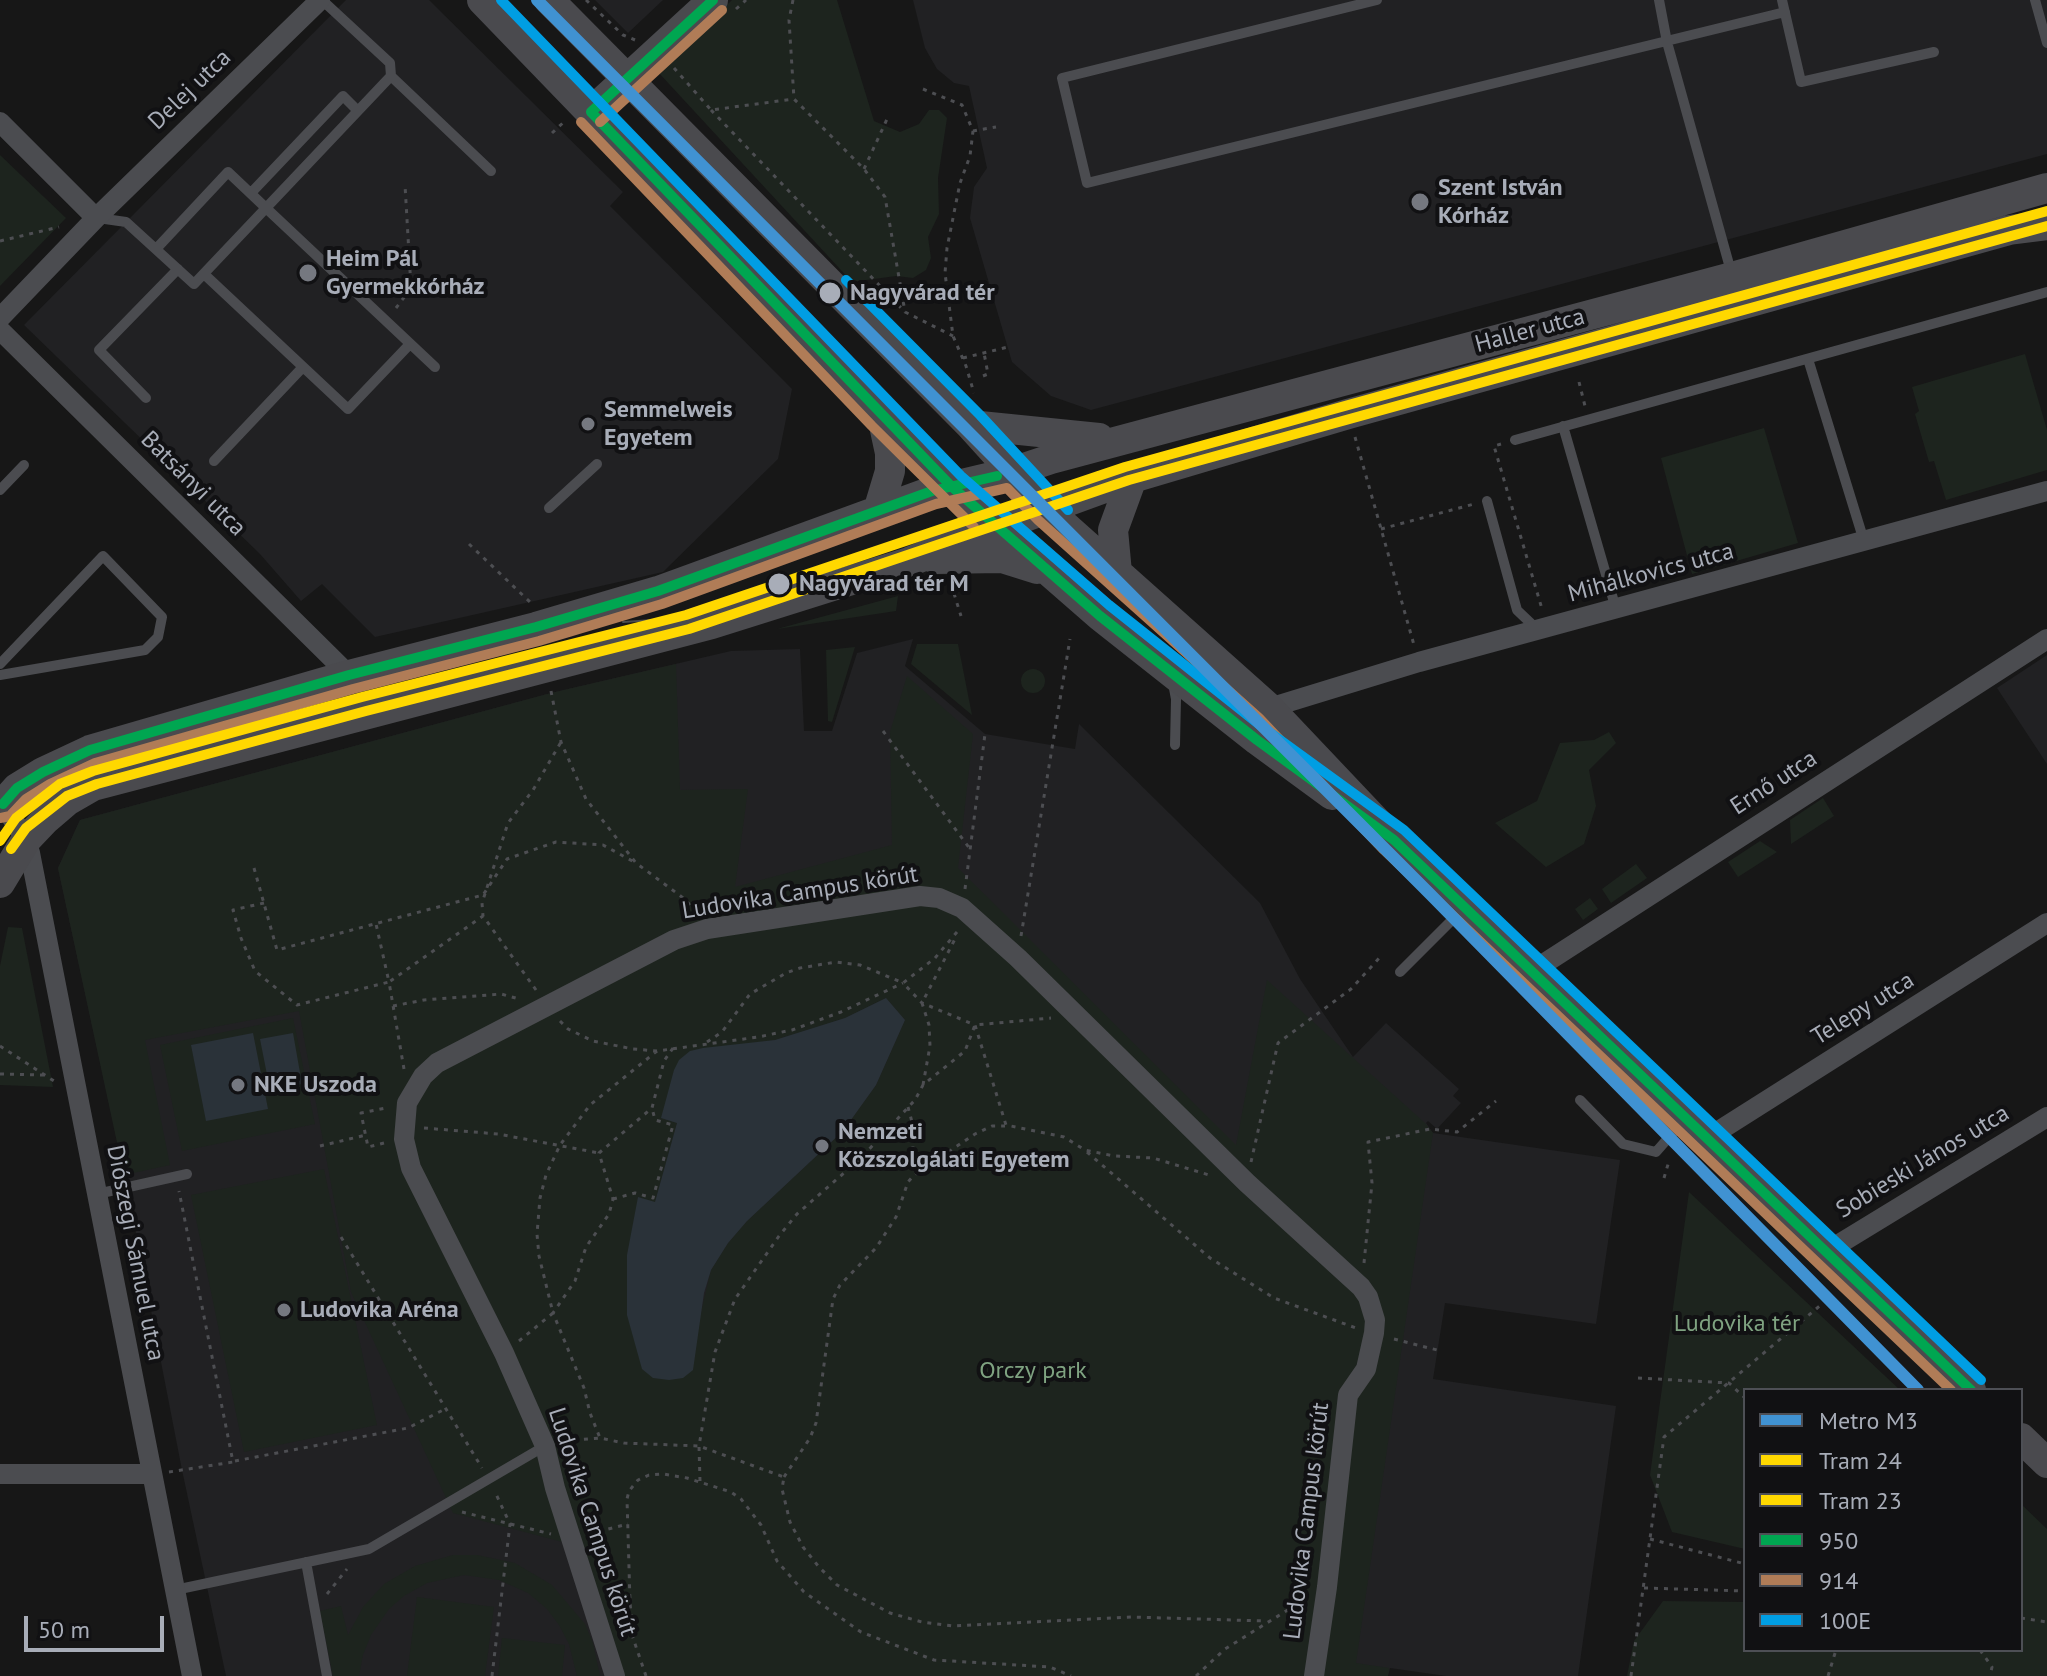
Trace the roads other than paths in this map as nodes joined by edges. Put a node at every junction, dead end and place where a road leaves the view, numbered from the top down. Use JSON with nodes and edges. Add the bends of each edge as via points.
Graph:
{"nodes":[{"id":1,"x":321,"y":0,"type":"edge"},
{"id":2,"x":482,"y":0,"type":"edge"},
{"id":3,"x":549,"y":0,"type":"edge"},
{"id":4,"x":1377,"y":0,"type":"edge"},
{"id":5,"x":1659,"y":0,"type":"edge"},
{"id":6,"x":2035,"y":0,"type":"edge"},
{"id":7,"x":724,"y":5,"type":"edge"},
{"id":8,"x":1784,"y":6,"type":"edge"},
{"id":9,"x":1667,"y":42,"type":"junction"},
{"id":10,"x":2047,"y":43,"type":"edge"},
{"id":11,"x":1934,"y":52,"type":"dead end"},
{"id":12,"x":391,"y":76,"type":"junction"},
{"id":13,"x":627,"y":79,"type":"junction"},
{"id":14,"x":358,"y":111,"type":"junction"},
{"id":15,"x":582,"y":112,"type":"junction"},
{"id":16,"x":0,"y":122,"type":"edge"},
{"id":17,"x":491,"y":171,"type":"dead end"},
{"id":18,"x":2047,"y":188,"type":"edge"},
{"id":19,"x":251,"y":193,"type":"junction"},
{"id":20,"x":266,"y":208,"type":"junction"},
{"id":21,"x":96,"y":218,"type":"junction"},
{"id":22,"x":2047,"y":225,"type":"edge"},
{"id":23,"x":156,"y":249,"type":"junction"},
{"id":24,"x":178,"y":269,"type":"junction"},
{"id":25,"x":204,"y":274,"type":"junction"},
{"id":26,"x":1732,"y":277,"type":"junction"},
{"id":27,"x":2047,"y":292,"type":"edge"},
{"id":28,"x":0,"y":318,"type":"edge"},
{"id":29,"x":0,"y":330,"type":"edge"},
{"id":30,"x":410,"y":344,"type":"junction"},
{"id":31,"x":1808,"y":359,"type":"junction"},
{"id":32,"x":303,"y":367,"type":"junction"},
{"id":33,"x":435,"y":367,"type":"dead end"},
{"id":34,"x":146,"y":398,"type":"dead end"},
{"id":35,"x":882,"y":416,"type":"junction"},
{"id":36,"x":970,"y":425,"type":"junction"},
{"id":37,"x":1563,"y":426,"type":"junction"},
{"id":38,"x":1122,"y":440,"type":"junction"},
{"id":39,"x":1515,"y":440,"type":"road end"},
{"id":40,"x":214,"y":461,"type":"dead end"},
{"id":41,"x":597,"y":464,"type":"dead end"},
{"id":42,"x":24,"y":465,"type":"dead end"},
{"id":43,"x":1012,"y":472,"type":"junction"},
{"id":44,"x":1132,"y":478,"type":"junction"},
{"id":45,"x":951,"y":486,"type":"junction"},
{"id":46,"x":0,"y":490,"type":"edge"},
{"id":47,"x":2047,"y":491,"type":"edge"},
{"id":48,"x":1487,"y":501,"type":"road end"},
{"id":49,"x":549,"y":508,"type":"dead end"},
{"id":50,"x":1047,"y":510,"type":"junction"},
{"id":51,"x":878,"y":511,"type":"junction"},
{"id":52,"x":995,"y":527,"type":"junction"},
{"id":53,"x":1864,"y":541,"type":"junction"},
{"id":54,"x":909,"y":562,"type":"junction"},
{"id":55,"x":1049,"y":573,"type":"junction"},
{"id":56,"x":1117,"y":573,"type":"junction"},
{"id":57,"x":1616,"y":609,"type":"junction"},
{"id":58,"x":1543,"y":629,"type":"junction"},
{"id":59,"x":2047,"y":639,"type":"edge"},
{"id":60,"x":0,"y":664,"type":"edge"},
{"id":61,"x":1172,"y":673,"type":"junction"},
{"id":62,"x":0,"y":675,"type":"edge"},
{"id":63,"x":349,"y":675,"type":"junction"},
{"id":64,"x":1269,"y":708,"type":"junction"},
{"id":65,"x":1175,"y":745,"type":"dead end"},
{"id":66,"x":1,"y":803,"type":"edge"},
{"id":67,"x":26,"y":840,"type":"junction"},
{"id":68,"x":1394,"y":840,"type":"junction"},
{"id":69,"x":0,"y":883,"type":"edge"},
{"id":70,"x":1464,"y":908,"type":"junction"},
{"id":71,"x":2047,"y":923,"type":"edge"},
{"id":72,"x":1400,"y":972,"type":"dead end"},
{"id":73,"x":1531,"y":972,"type":"junction"},
{"id":74,"x":1580,"y":1100,"type":"dead end"},
{"id":75,"x":2047,"y":1117,"type":"edge"},
{"id":76,"x":1695,"y":1129,"type":"junction"},
{"id":77,"x":181,"y":1175,"type":"road end"},
{"id":78,"x":97,"y":1194,"type":"junction"},
{"id":79,"x":1826,"y":1252,"type":"junction"},
{"id":80,"x":1969,"y":1388,"type":"edge"},
{"id":81,"x":2023,"y":1440,"type":"edge"},
{"id":82,"x":545,"y":1446,"type":"junction"},
{"id":83,"x":2047,"y":1463,"type":"edge"},
{"id":84,"x":0,"y":1474,"type":"edge"},
{"id":85,"x":152,"y":1474,"type":"junction"},
{"id":86,"x":306,"y":1562,"type":"junction"},
{"id":87,"x":175,"y":1590,"type":"junction"},
{"id":88,"x":192,"y":1676,"type":"edge"},
{"id":89,"x":327,"y":1676,"type":"edge"},
{"id":90,"x":615,"y":1676,"type":"edge"},
{"id":91,"x":1314,"y":1676,"type":"edge"}],
"edges":[{"from":1,"to":12,"type":"lane","via":[[390,63]]},
{"from":1,"to":21,"type":"street","name":"Delej utca"},
{"from":2,"to":15,"type":"street"},
{"from":3,"to":13,"type":"street"},
{"from":4,"to":9,"type":"lane","via":[[1062,78],[1087,183]]},
{"from":5,"to":9,"type":"lane"},
{"from":6,"to":10,"type":"lane"},
{"from":7,"to":13,"type":"street"},
{"from":8,"to":9,"type":"lane"},
{"from":8,"to":11,"type":"lane","via":[[1801,82]]},
{"from":9,"to":26,"type":"lane"},
{"from":12,"to":14,"type":"lane"},
{"from":12,"to":17,"type":"lane"},
{"from":13,"to":15,"type":"street"},
{"from":13,"to":36,"type":"street"},
{"from":14,"to":19,"type":"lane","via":[[343,96]]},
{"from":14,"to":20,"type":"lane"},
{"from":15,"to":35,"type":"street"},
{"from":16,"to":21,"type":"street"},
{"from":18,"to":26,"type":"street","name":"Haller utca"},
{"from":19,"to":20,"type":"lane"},
{"from":19,"to":23,"type":"lane","via":[[228,172]]},
{"from":20,"to":25,"type":"lane"},
{"from":20,"to":30,"type":"lane"},
{"from":21,"to":23,"type":"lane","via":[[126,222]]},
{"from":21,"to":28,"type":"street","name":"Delej utca"},
{"from":22,"to":44,"type":"street","name":"Haller utca","via":[[2009,230]]},
{"from":23,"to":24,"type":"lane"},
{"from":24,"to":25,"type":"lane","via":[[194,284]]},
{"from":24,"to":34,"type":"lane","via":[[99,350]]},
{"from":25,"to":32,"type":"lane"},
{"from":26,"to":38,"type":"street","name":"Haller utca"},
{"from":27,"to":31,"type":"lane"},
{"from":29,"to":63,"type":"street","name":"Batsányi utca"},
{"from":30,"to":32,"type":"lane","via":[[348,409]]},
{"from":30,"to":33,"type":"lane"},
{"from":31,"to":37,"type":"lane"},
{"from":31,"to":53,"type":"lane"},
{"from":32,"to":40,"type":"lane"},
{"from":35,"to":45,"type":"street"},
{"from":35,"to":51,"type":"street","via":[[889,478]]},
{"from":36,"to":38,"type":"street"},
{"from":36,"to":43,"type":"street"},
{"from":37,"to":39,"type":"lane"},
{"from":37,"to":57,"type":"lane"},
{"from":38,"to":43,"type":"street","name":"Haller utca"},
{"from":41,"to":49,"type":"lane"},
{"from":42,"to":46,"type":"lane"},
{"from":43,"to":45,"type":"street","name":"Haller utca"},
{"from":43,"to":50,"type":"street"},
{"from":44,"to":50,"type":"street","name":"Haller utca"},
{"from":44,"to":56,"type":"street","via":[[1113,530]]},
{"from":45,"to":51,"type":"street","name":"Haller utca"},
{"from":45,"to":52,"type":"street"},
{"from":47,"to":53,"type":"street","name":"Mihálkovics utca"},
{"from":48,"to":58,"type":"lane","via":[[1517,610]]},
{"from":50,"to":52,"type":"street","name":"Haller utca"},
{"from":50,"to":56,"type":"street"},
{"from":51,"to":63,"type":"street","name":"Haller utca","via":[[658,591]]},
{"from":52,"to":54,"type":"street","name":"Haller utca"},
{"from":52,"to":55,"type":"street"},
{"from":53,"to":57,"type":"street","name":"Mihálkovics utca"},
{"from":54,"to":55,"type":"street","via":[[1002,558]]},
{"from":54,"to":67,"type":"street","via":[[712,624],[93,786],[67,801]]},
{"from":55,"to":61,"type":"street"},
{"from":56,"to":64,"type":"street"},
{"from":57,"to":58,"type":"street","name":"Mihálkovics utca"},
{"from":58,"to":64,"type":"street","name":"Mihálkovics utca"},
{"from":59,"to":73,"type":"street","name":"Ernő utca"},
{"from":60,"to":62,"type":"lane","via":[[103,556],[162,617],[158,637],[145,650]]},
{"from":61,"to":65,"type":"lane"},
{"from":61,"to":68,"type":"street"},
{"from":63,"to":66,"type":"street","name":"Haller utca","via":[[90,750],[43,772]]},
{"from":64,"to":68,"type":"street"},
{"from":66,"to":67,"type":"street"},
{"from":67,"to":69,"type":"street"},
{"from":67,"to":78,"type":"street","name":"Diószegi Sámuel utca"},
{"from":68,"to":70,"type":"street"},
{"from":70,"to":72,"type":"lane"},
{"from":70,"to":73,"type":"street"},
{"from":71,"to":76,"type":"street","name":"Telepy utca"},
{"from":73,"to":76,"type":"street"},
{"from":74,"to":76,"type":"lane","via":[[1623,1144],[1656,1152]]},
{"from":75,"to":79,"type":"street","name":"Sobieski János utca"},
{"from":76,"to":79,"type":"street"},
{"from":77,"to":78,"type":"lane"},
{"from":78,"to":85,"type":"street","name":"Diószegi Sámuel utca"},
{"from":79,"to":80,"type":"street"},
{"from":81,"to":83,"type":"street"},
{"from":82,"to":86,"type":"lane","via":[[369,1549]]},
{"from":82,"to":90,"type":"street","name":"Ludovika Campus körút"},
{"from":82,"to":91,"type":"street","name":"Ludovika Campus körút","via":[[411,1168],[404,1133],[407,1103],[423,1076],[437,1063],[674,940],[707,929],[920,896],[939,898],[962,908],[1018,958],[1361,1287],[1372,1307],[1374,1333],[1366,1369],[1348,1395]]},
{"from":84,"to":85,"type":"street"},
{"from":85,"to":87,"type":"street","name":"Diószegi Sámuel utca"},
{"from":86,"to":87,"type":"lane"},
{"from":86,"to":89,"type":"lane"},
{"from":87,"to":88,"type":"street","name":"Diószegi Sámuel utca"}]}
